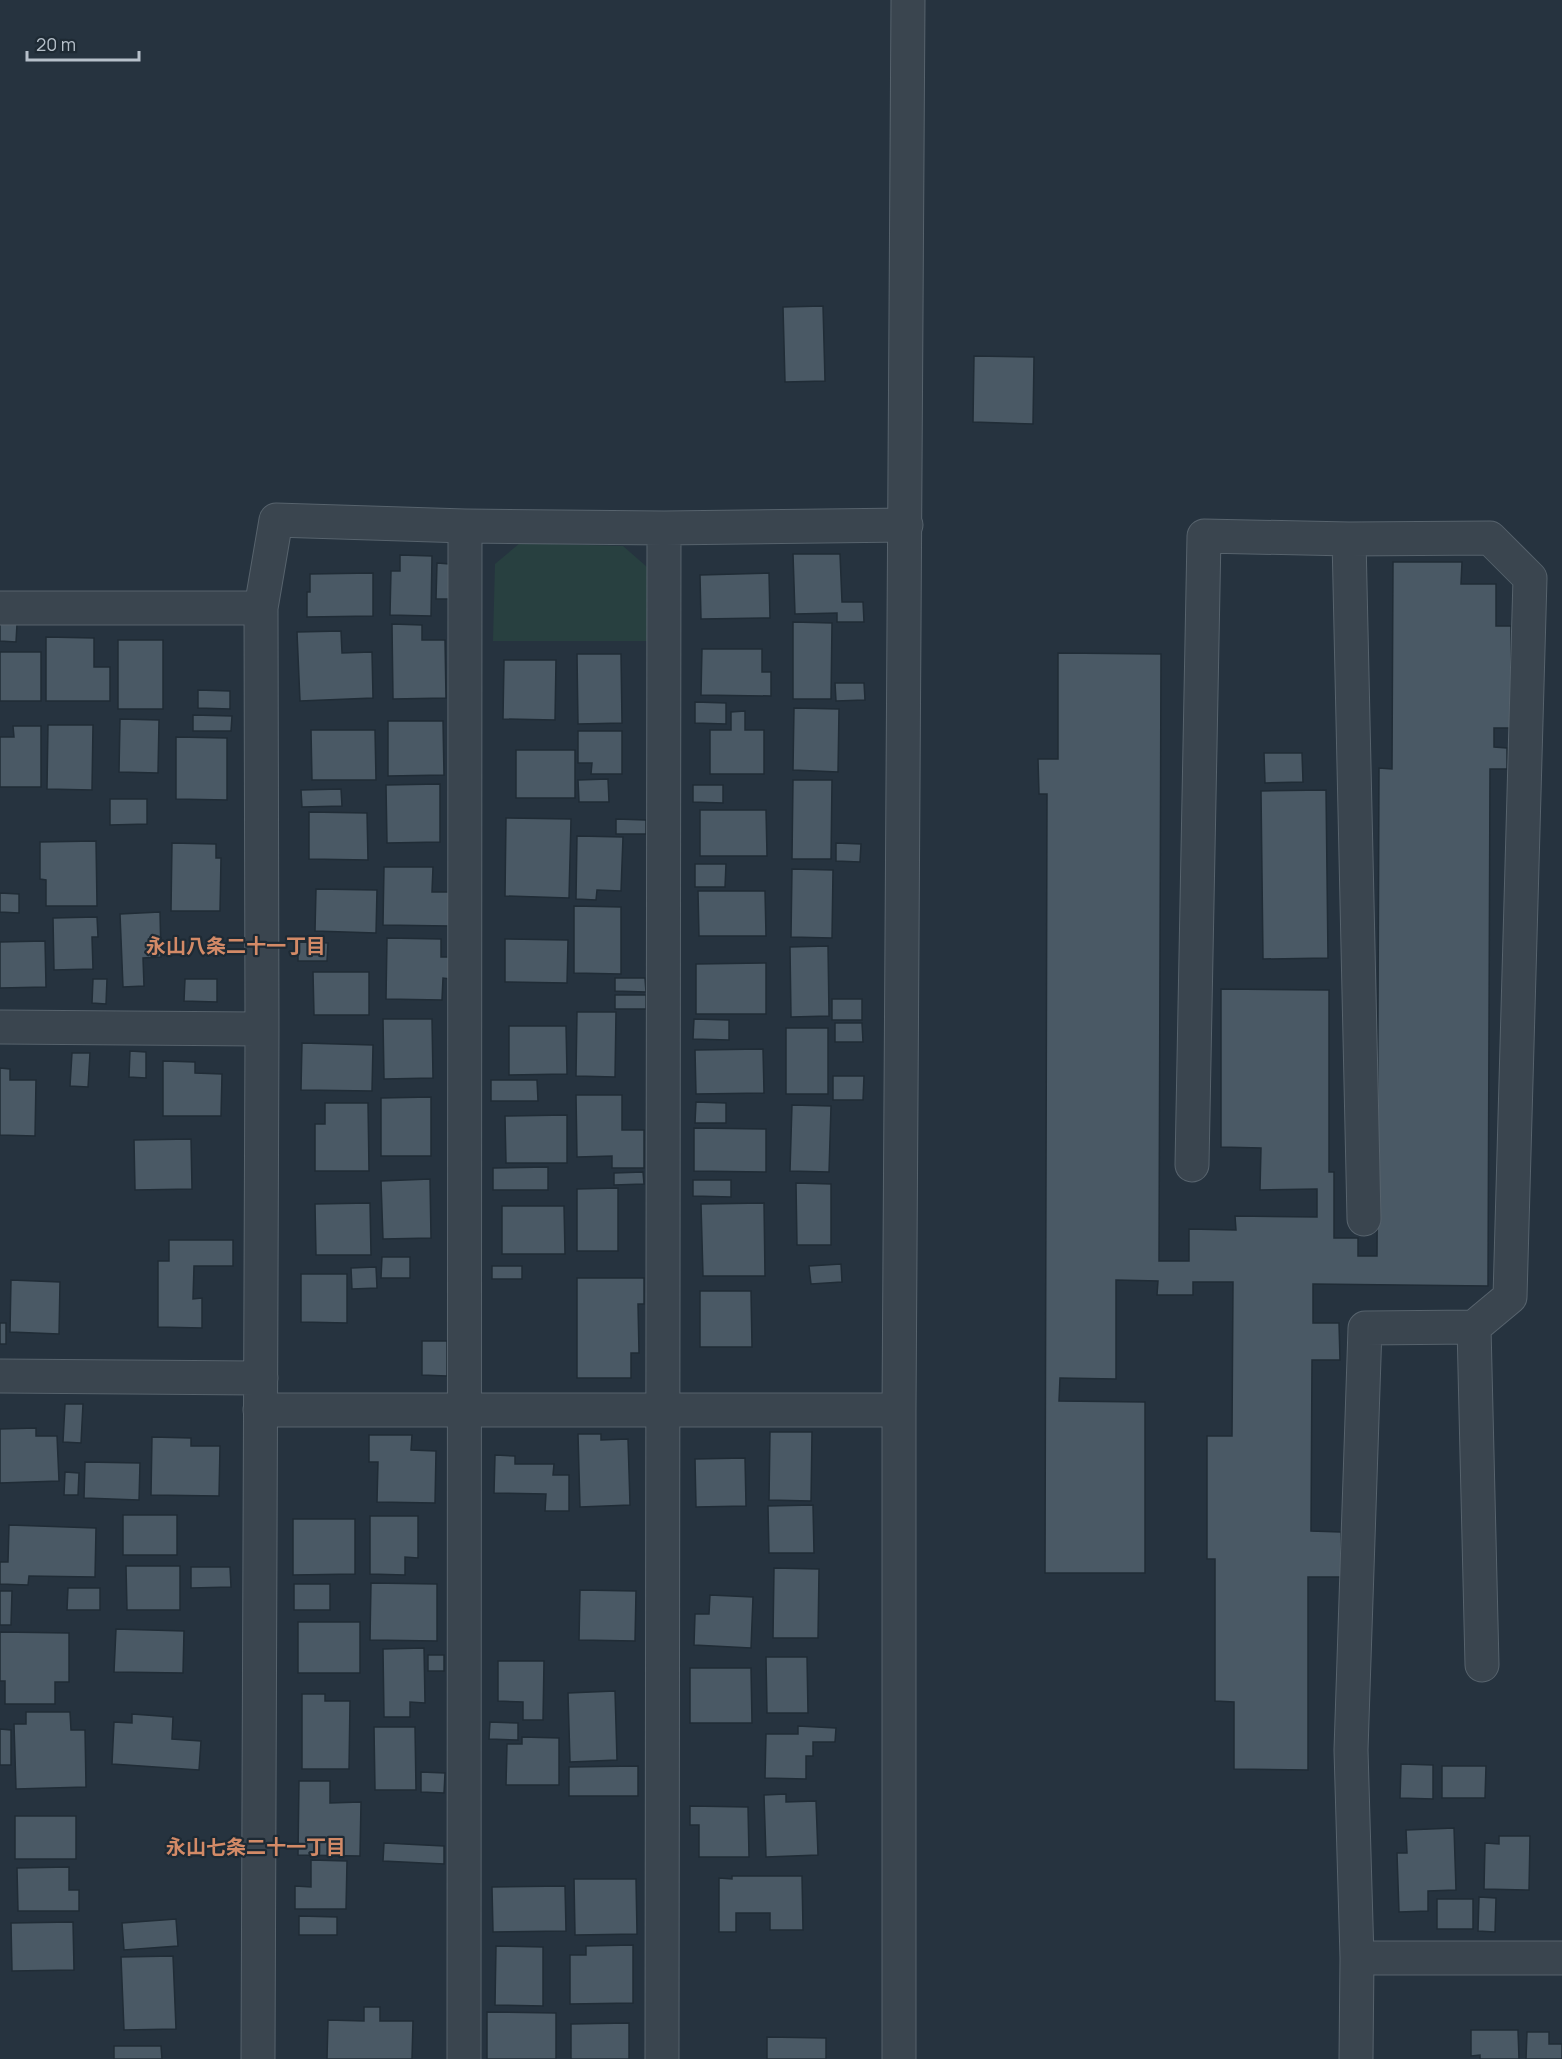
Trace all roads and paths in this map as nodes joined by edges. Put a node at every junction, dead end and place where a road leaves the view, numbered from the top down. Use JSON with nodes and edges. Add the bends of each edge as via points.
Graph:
{"nodes":[{"id":1,"x":908,"y":0,"type":"edge"},
{"id":2,"x":906,"y":525,"type":"junction"},
{"id":3,"x":465,"y":526,"type":"junction"},
{"id":4,"x":664,"y":528,"type":"junction"},
{"id":5,"x":1349,"y":539,"type":"junction"},
{"id":6,"x":0,"y":608,"type":"edge"},
{"id":7,"x":261,"y":608,"type":"junction"},
{"id":8,"x":0,"y":1027,"type":"edge"},
{"id":9,"x":262,"y":1029,"type":"junction"},
{"id":10,"x":1192,"y":1165,"type":"dead end"},
{"id":11,"x":1364,"y":1219,"type":"dead end"},
{"id":12,"x":1474,"y":1327,"type":"junction"},
{"id":13,"x":0,"y":1376,"type":"edge"},
{"id":14,"x":261,"y":1378,"type":"junction"},
{"id":15,"x":663,"y":1409,"type":"junction"},
{"id":16,"x":260,"y":1410,"type":"junction"},
{"id":17,"x":899,"y":1410,"type":"junction"},
{"id":18,"x":465,"y":1411,"type":"junction"},
{"id":19,"x":1482,"y":1665,"type":"dead end"},
{"id":20,"x":1357,"y":1958,"type":"junction"},
{"id":21,"x":1562,"y":1958,"type":"edge"},
{"id":22,"x":258,"y":2059,"type":"edge"},
{"id":23,"x":464,"y":2059,"type":"edge"},
{"id":24,"x":662,"y":2059,"type":"edge"},
{"id":25,"x":899,"y":2059,"type":"edge"},
{"id":26,"x":1356,"y":2059,"type":"edge"}],
"edges":[{"from":1,"to":2,"type":"street"},
{"from":2,"to":4,"type":"street"},
{"from":2,"to":17,"type":"street"},
{"from":3,"to":4,"type":"street"},
{"from":3,"to":7,"type":"street","via":[[276,520]]},
{"from":3,"to":18,"type":"street"},
{"from":4,"to":15,"type":"street"},
{"from":5,"to":10,"type":"street","via":[[1204,536]]},
{"from":5,"to":11,"type":"street"},
{"from":5,"to":12,"type":"street","via":[[1490,538],[1530,578],[1510,1297]]},
{"from":6,"to":7,"type":"street"},
{"from":7,"to":9,"type":"street"},
{"from":8,"to":9,"type":"street"},
{"from":9,"to":14,"type":"street"},
{"from":12,"to":19,"type":"street"},
{"from":12,"to":20,"type":"street","via":[[1365,1328],[1351,1750]]},
{"from":13,"to":14,"type":"street"},
{"from":14,"to":16,"type":"street"},
{"from":15,"to":17,"type":"street"},
{"from":15,"to":18,"type":"street"},
{"from":15,"to":24,"type":"street"},
{"from":16,"to":18,"type":"street"},
{"from":16,"to":22,"type":"street"},
{"from":17,"to":25,"type":"street"},
{"from":18,"to":23,"type":"street"},
{"from":20,"to":21,"type":"street"},
{"from":20,"to":26,"type":"street"}]}
